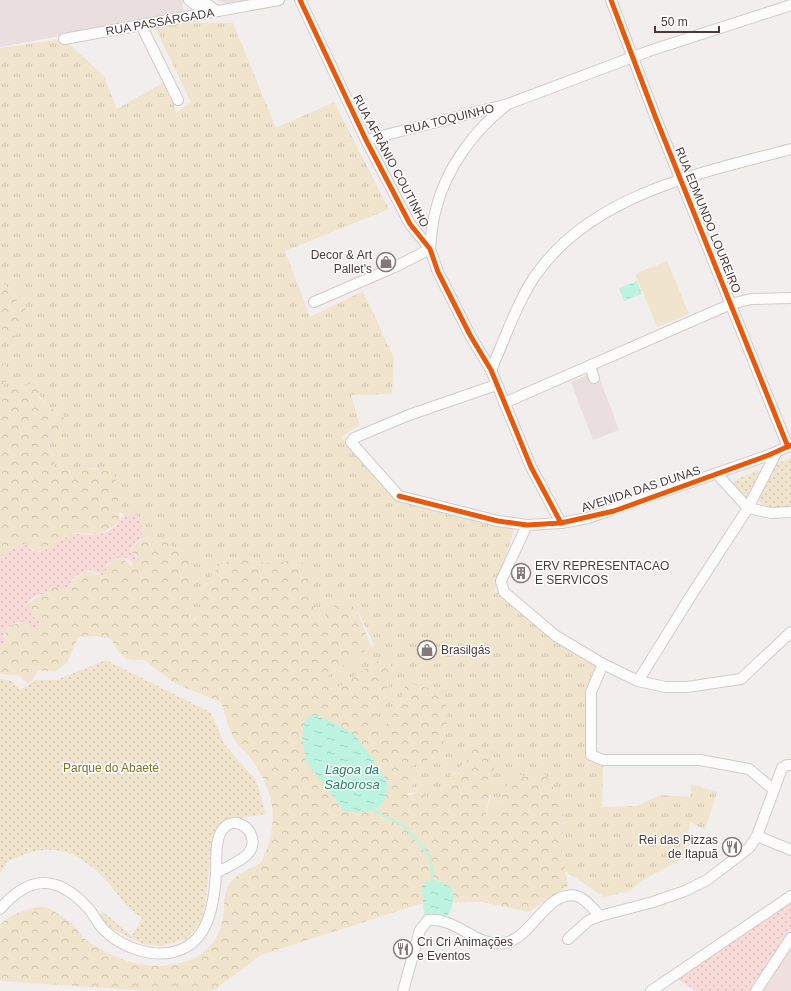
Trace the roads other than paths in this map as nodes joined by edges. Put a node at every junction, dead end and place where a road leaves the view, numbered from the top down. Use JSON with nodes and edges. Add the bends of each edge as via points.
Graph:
{"nodes":[{"id":1,"x":189,"y":0,"type":"edge"},
{"id":2,"x":201,"y":0,"type":"edge"},
{"id":3,"x":279,"y":0,"type":"edge"},
{"id":4,"x":300,"y":0,"type":"edge"},
{"id":5,"x":611,"y":0,"type":"edge"},
{"id":6,"x":791,"y":5,"type":"edge"},
{"id":7,"x":217,"y":11,"type":"junction"},
{"id":8,"x":206,"y":13,"type":"junction"},
{"id":9,"x":140,"y":25,"type":"junction"},
{"id":10,"x":64,"y":39,"type":"dead end"},
{"id":11,"x":633,"y":57,"type":"junction"},
{"id":12,"x":178,"y":100,"type":"dead end"},
{"id":13,"x":508,"y":104,"type":"junction"},
{"id":14,"x":366,"y":140,"type":"junction"},
{"id":15,"x":791,"y":149,"type":"edge"},
{"id":16,"x":681,"y":180,"type":"junction"},
{"id":17,"x":430,"y":249,"type":"junction"},
{"id":18,"x":791,"y":298,"type":"edge"},
{"id":19,"x":314,"y":302,"type":"dead end"},
{"id":20,"x":731,"y":304,"type":"junction"},
{"id":21,"x":590,"y":366,"type":"junction"},
{"id":22,"x":491,"y":370,"type":"junction"},
{"id":23,"x":594,"y":378,"type":"dead end"},
{"id":24,"x":496,"y":385,"type":"junction"},
{"id":25,"x":504,"y":403,"type":"junction"},
{"id":26,"x":790,"y":446,"type":"edge"},
{"id":27,"x":776,"y":453,"type":"junction"},
{"id":28,"x":717,"y":474,"type":"junction"},
{"id":29,"x":748,"y":508,"type":"junction"},
{"id":30,"x":791,"y":512,"type":"edge"},
{"id":31,"x":561,"y":524,"type":"junction"},
{"id":32,"x":526,"y":525,"type":"junction"},
{"id":33,"x":791,"y":632,"type":"edge"},
{"id":34,"x":603,"y":664,"type":"junction"},
{"id":35,"x":638,"y":681,"type":"junction"},
{"id":36,"x":791,"y":765,"type":"edge"},
{"id":37,"x":774,"y":790,"type":"junction"},
{"id":38,"x":757,"y":836,"type":"junction"},
{"id":39,"x":791,"y":850,"type":"edge"},
{"id":40,"x":216,"y":874,"type":"junction"},
{"id":41,"x":791,"y":896,"type":"edge"},
{"id":42,"x":0,"y":909,"type":"edge"},
{"id":43,"x":600,"y":916,"type":"junction"},
{"id":44,"x":791,"y":938,"type":"edge"},
{"id":45,"x":568,"y":939,"type":"dead end"},
{"id":46,"x":403,"y":991,"type":"edge"},
{"id":47,"x":651,"y":991,"type":"edge"},
{"id":48,"x":756,"y":991,"type":"edge"}],
"edges":[{"from":1,"to":8,"type":"street"},
{"from":2,"to":7,"type":"street"},
{"from":3,"to":7,"type":"street","name":"RUA PASSÁRGADA"},
{"from":4,"to":14,"type":"street","name":"RUA AFRÂNIO COUTINHO"},
{"from":5,"to":11,"type":"street","name":"RUA EDMUNDO LOUREIRO"},
{"from":6,"to":11,"type":"street"},
{"from":7,"to":8,"type":"street","name":"RUA PASSÁRGADA"},
{"from":8,"to":9,"type":"street","name":"RUA PASSÁRGADA"},
{"from":9,"to":10,"type":"street","name":"RUA PASSÁRGADA"},
{"from":9,"to":12,"type":"street"},
{"from":11,"to":13,"type":"street"},
{"from":11,"to":16,"type":"street","name":"RUA EDMUNDO LOUREIRO"},
{"from":13,"to":14,"type":"street","name":"RUA TOQUINHO"},
{"from":13,"to":17,"type":"street","via":[[481,128],[451,173],[436,208]]},
{"from":14,"to":17,"type":"street","name":"RUA AFRÂNIO COUTINHO","via":[[410,224]]},
{"from":15,"to":16,"type":"street"},
{"from":16,"to":20,"type":"street","name":"RUA EDMUNDO LOUREIRO"},
{"from":16,"to":22,"type":"street","via":[[604,214],[563,244],[549,258],[528,289]]},
{"from":17,"to":19,"type":"street"},
{"from":17,"to":22,"type":"street","name":"RUA AFRÂNIO COUTINHO","via":[[438,272]]},
{"from":18,"to":20,"type":"street"},
{"from":20,"to":21,"type":"street"},
{"from":20,"to":26,"type":"street","name":"RUA EDMUNDO LOUREIRO"},
{"from":21,"to":23,"type":"street"},
{"from":21,"to":25,"type":"street"},
{"from":22,"to":24,"type":"street","name":"RUA AFRÂNIO COUTINHO"},
{"from":24,"to":25,"type":"street","name":"RUA AFRÂNIO COUTINHO"},
{"from":24,"to":32,"type":"street","name":"AVENIDA DAS DUNAS","via":[[409,415],[352,440],[399,496],[498,521]]},
{"from":25,"to":31,"type":"street","name":"RUA AFRÂNIO COUTINHO","via":[[531,467]]},
{"from":26,"to":27,"type":"street","name":"AVENIDA DAS DUNAS"},
{"from":27,"to":28,"type":"street","name":"AVENIDA DAS DUNAS"},
{"from":27,"to":29,"type":"street"},
{"from":28,"to":29,"type":"street"},
{"from":28,"to":31,"type":"street","name":"AVENIDA DAS DUNAS","via":[[614,511]]},
{"from":29,"to":30,"type":"street","via":[[771,513]]},
{"from":29,"to":35,"type":"street"},
{"from":31,"to":32,"type":"street","name":"AVENIDA DAS DUNAS"},
{"from":32,"to":34,"type":"street","via":[[501,581],[504,592],[556,636]]},
{"from":33,"to":35,"type":"street","via":[[741,680],[679,687],[664,687]]},
{"from":34,"to":35,"type":"street"},
{"from":34,"to":37,"type":"street","via":[[591,692],[591,755],[603,760],[700,760],[741,767],[754,773]]},
{"from":36,"to":37,"type":"street","via":[[782,768]]},
{"from":37,"to":38,"type":"street"},
{"from":38,"to":39,"type":"street"},
{"from":38,"to":43,"type":"street","via":[[749,848],[707,880],[653,902]]},
{"from":40,"to":40,"type":"street","via":[[247,855],[252,847],[253,839],[249,829],[242,823],[232,824],[223,829],[218,840]]},
{"from":40,"to":42,"type":"street","via":[[206,926],[199,938],[175,952],[151,952],[133,948],[116,940],[103,930],[74,893],[63,886],[35,884],[20,890]]},
{"from":41,"to":47,"type":"street"},
{"from":43,"to":45,"type":"street","via":[[588,921]]},
{"from":43,"to":46,"type":"street","via":[[587,902],[577,896],[566,895],[554,902],[514,940],[505,943],[493,943],[472,936],[444,920],[428,920],[420,930]]},
{"from":44,"to":48,"type":"street"}]}
